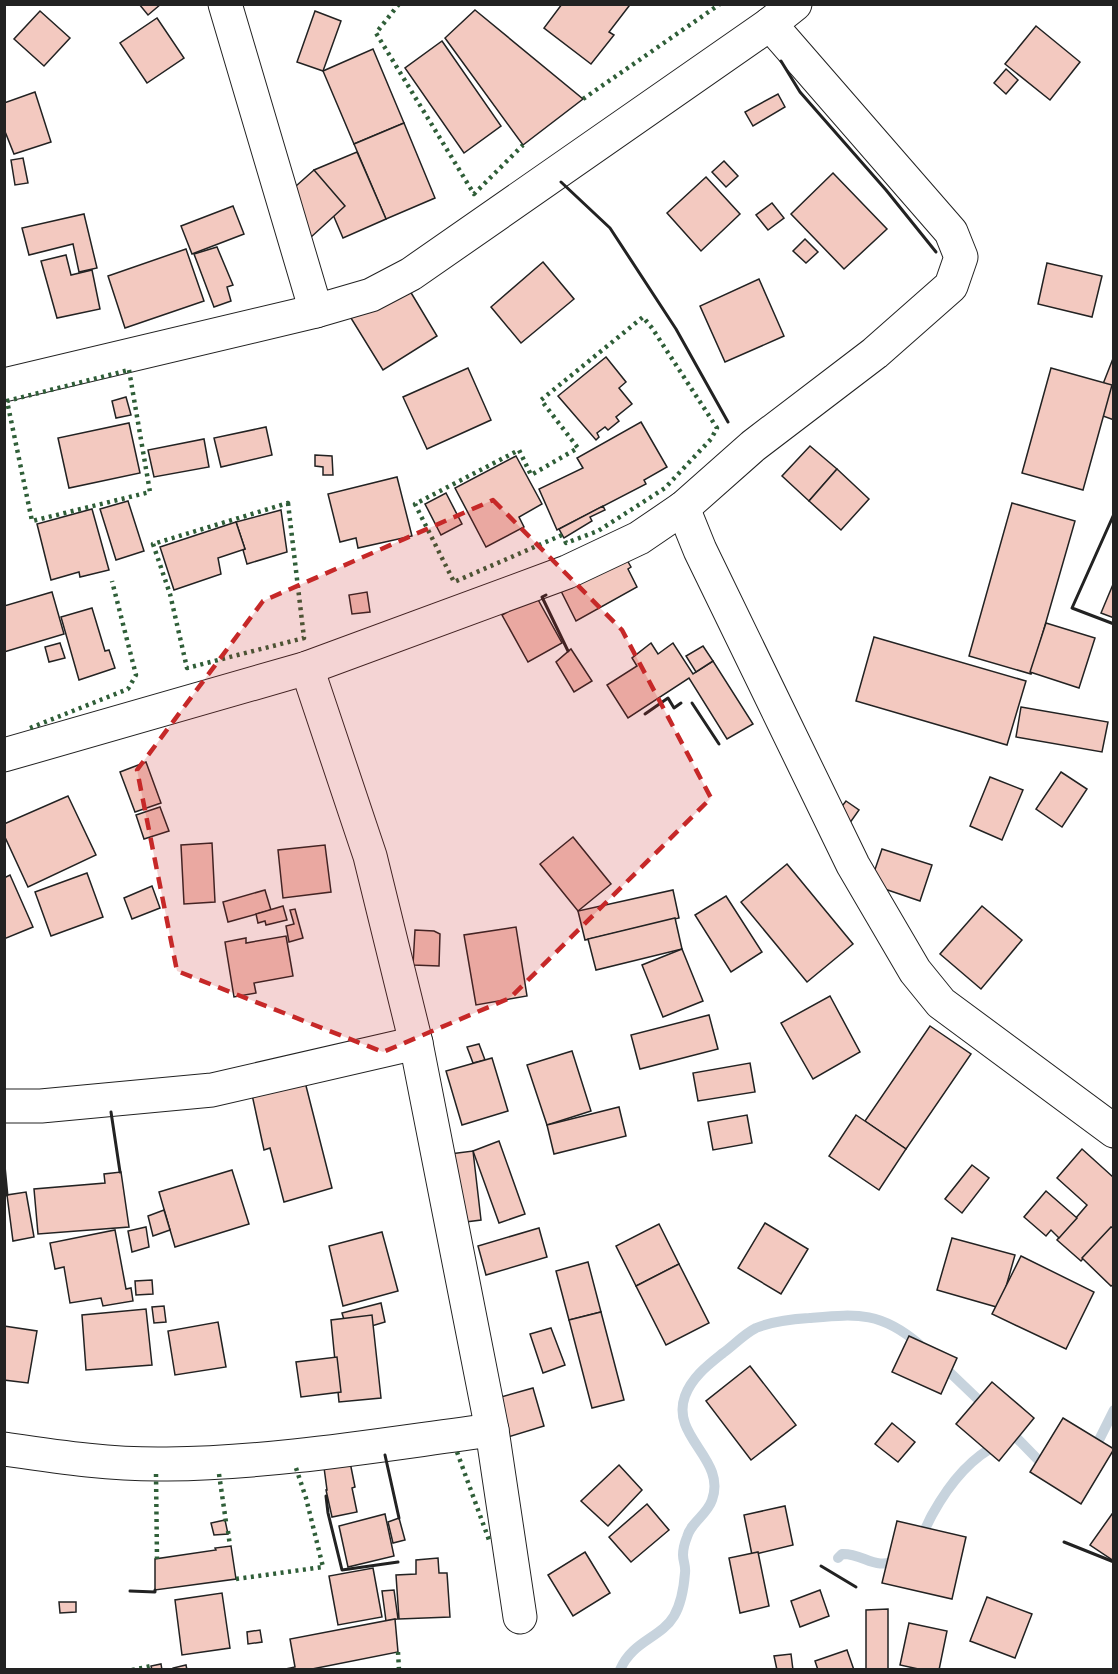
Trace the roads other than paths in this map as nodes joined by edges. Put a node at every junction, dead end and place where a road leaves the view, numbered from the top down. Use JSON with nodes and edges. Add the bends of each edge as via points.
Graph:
{"nodes":[{"id":1,"x":225,"y":4,"type":"edge"},
{"id":2,"x":783,"y":14,"type":"edge"},
{"id":3,"x":316,"y":311,"type":"junction"},
{"id":4,"x":4,"y":385,"type":"edge"},
{"id":5,"x":683,"y":508,"type":"junction"},
{"id":6,"x":307,"y":668,"type":"junction"},
{"id":7,"x":4,"y":755,"type":"edge"},
{"id":8,"x":416,"y":1043,"type":"junction"},
{"id":9,"x":4,"y":1106,"type":"edge"},
{"id":10,"x":1113,"y":1131,"type":"edge"},
{"id":11,"x":492,"y":1430,"type":"junction"},
{"id":12,"x":4,"y":1449,"type":"edge"},
{"id":13,"x":520,"y":1617,"type":"dead end"}],
"edges":[{"from":1,"to":3,"type":"street"},
{"from":2,"to":3,"type":"street","via":[[411,274],[371,295]]},
{"from":2,"to":5,"type":"street","via":[[951,232],[961,257],[951,286],[875,353],[753,446]]},
{"from":3,"to":4,"type":"street"},
{"from":5,"to":6,"type":"street","via":[[639,538],[567,572]]},
{"from":5,"to":10,"type":"street","via":[[853,865],[915,971],[941,1003]]},
{"from":6,"to":7,"type":"street"},
{"from":6,"to":8,"type":"street","via":[[369,856]]},
{"from":8,"to":9,"type":"street","via":[[212,1090]]},
{"from":8,"to":11,"type":"street"},
{"from":11,"to":12,"type":"street","via":[[266,1460],[166,1464],[81,1461]]},
{"from":11,"to":13,"type":"street"}]}
